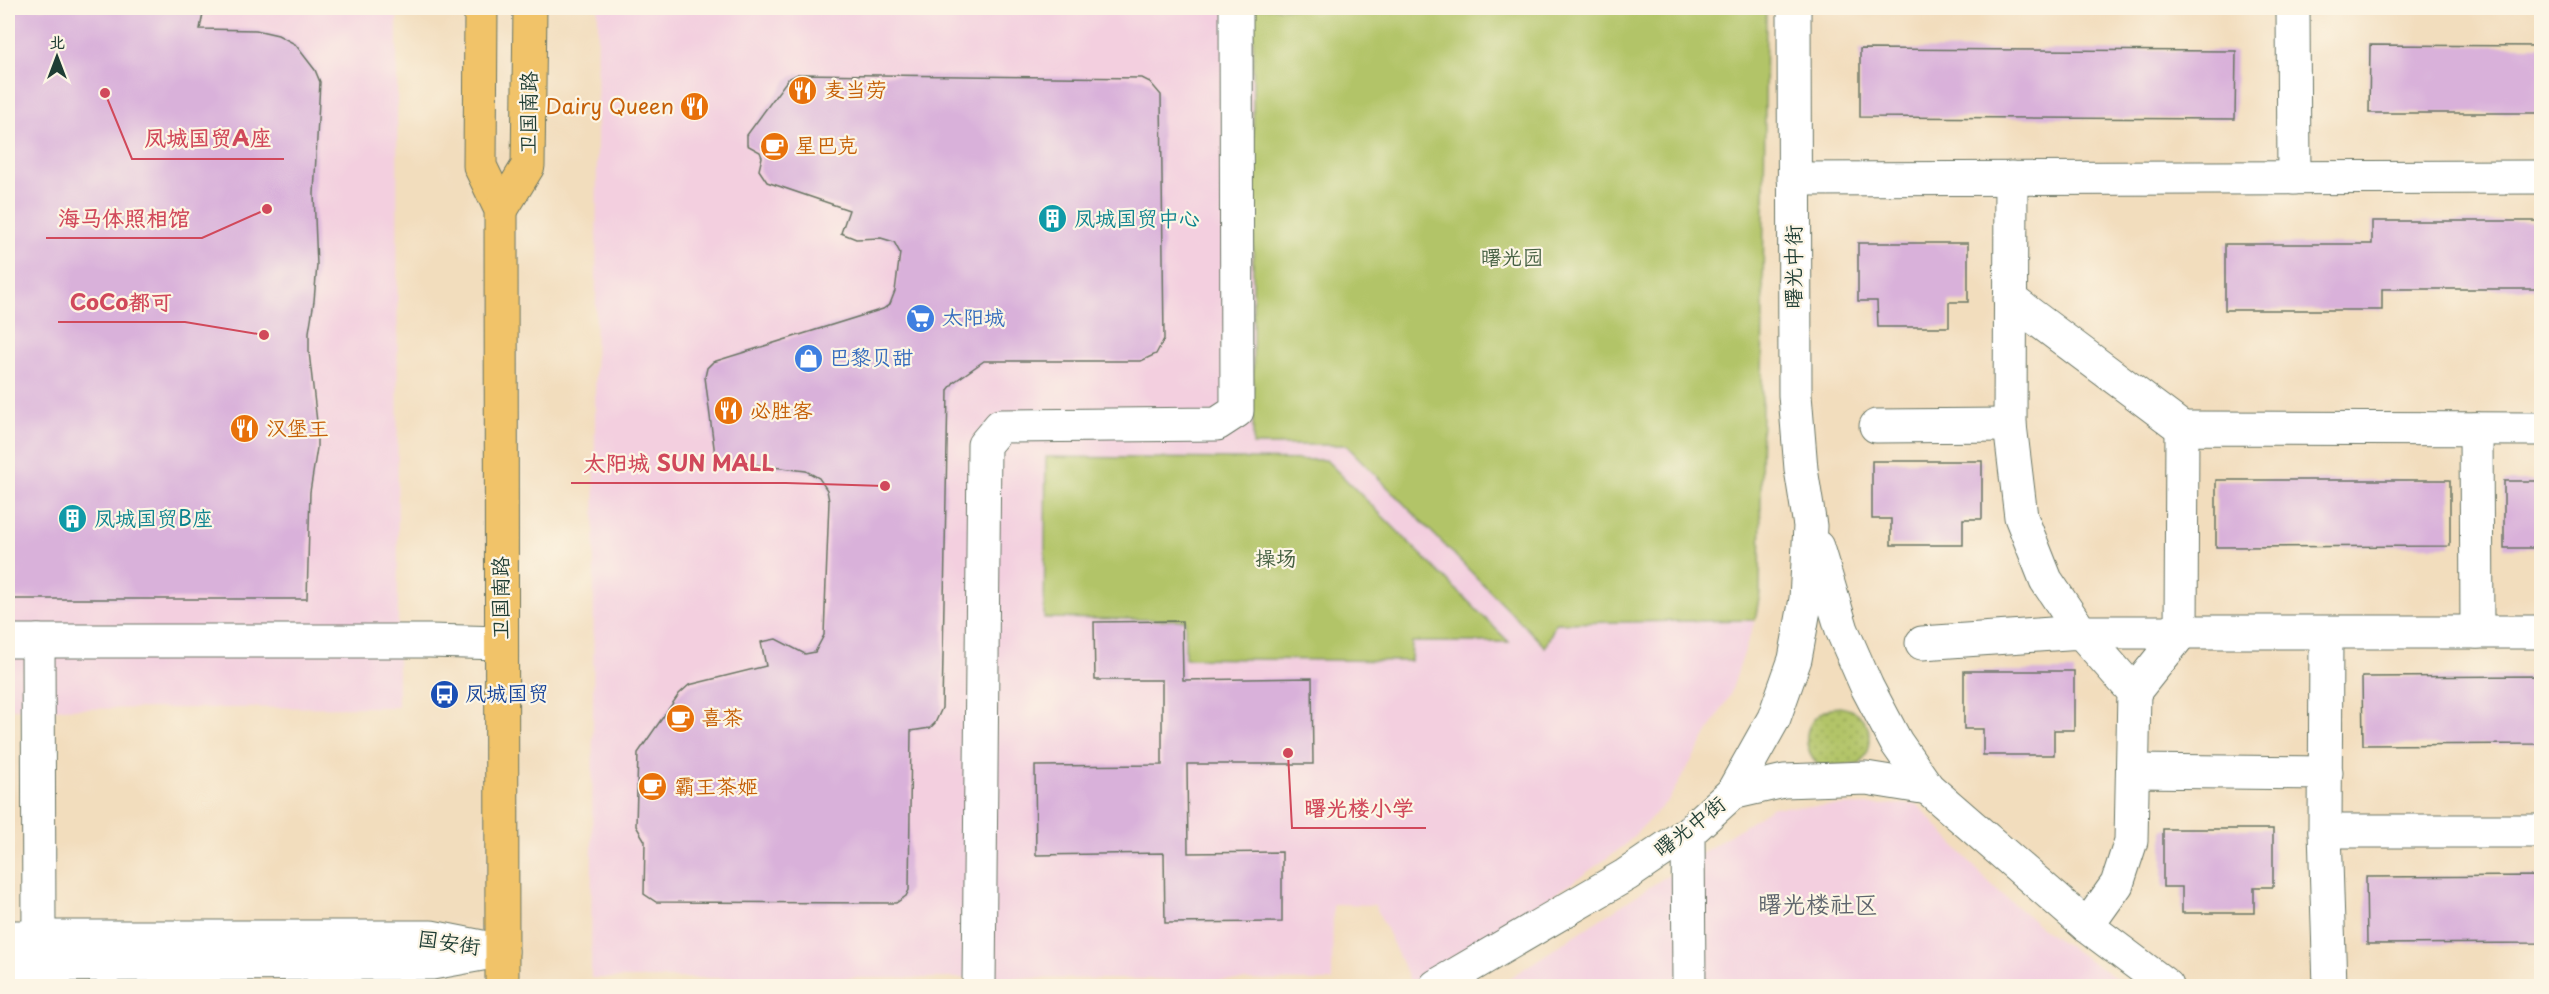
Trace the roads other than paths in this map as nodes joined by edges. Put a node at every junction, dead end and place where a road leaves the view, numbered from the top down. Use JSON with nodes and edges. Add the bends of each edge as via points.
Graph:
{"nodes":[{"id":1,"x":481,"y":8,"type":"edge"},
{"id":2,"x":530,"y":8,"type":"edge"},
{"id":3,"x":1236,"y":8,"type":"edge"},
{"id":4,"x":1249,"y":8,"type":"edge"},
{"id":5,"x":1794,"y":8,"type":"edge"},
{"id":6,"x":2293,"y":8,"type":"edge"},
{"id":7,"x":2541,"y":177,"type":"edge"},
{"id":8,"x":2011,"y":178,"type":"junction"},
{"id":9,"x":2294,"y":178,"type":"junction"},
{"id":10,"x":1794,"y":179,"type":"junction"},
{"id":11,"x":501,"y":210,"type":"junction"},
{"id":12,"x":2010,"y":299,"type":"junction"},
{"id":13,"x":2010,"y":425,"type":"junction"},
{"id":14,"x":1876,"y":426,"type":"dead end"},
{"id":15,"x":2182,"y":428,"type":"junction"},
{"id":16,"x":2476,"y":429,"type":"junction"},
{"id":17,"x":2541,"y":429,"type":"edge"},
{"id":18,"x":1810,"y":526,"type":"junction"},
{"id":19,"x":2081,"y":632,"type":"junction"},
{"id":20,"x":2477,"y":632,"type":"junction"},
{"id":21,"x":2541,"y":632,"type":"edge"},
{"id":22,"x":2181,"y":633,"type":"junction"},
{"id":23,"x":2326,"y":634,"type":"junction"},
{"id":24,"x":22,"y":640,"type":"edge"},
{"id":25,"x":501,"y":643,"type":"junction"},
{"id":26,"x":1922,"y":643,"type":"dead end"},
{"id":27,"x":2134,"y":692,"type":"junction"},
{"id":28,"x":2134,"y":771,"type":"junction"},
{"id":29,"x":2326,"y":772,"type":"junction"},
{"id":30,"x":1928,"y":788,"type":"junction"},
{"id":31,"x":1732,"y":793,"type":"junction"},
{"id":32,"x":2325,"y":831,"type":"junction"},
{"id":33,"x":2541,"y":831,"type":"edge"},
{"id":34,"x":1688,"y":833,"type":"junction"},
{"id":35,"x":2087,"y":926,"type":"junction"},
{"id":36,"x":23,"y":937,"type":"edge"},
{"id":37,"x":502,"y":951,"type":"junction"},
{"id":38,"x":8,"y":965,"type":"edge"},
{"id":39,"x":2162,"y":985,"type":"edge"},
{"id":40,"x":502,"y":987,"type":"edge"},
{"id":41,"x":979,"y":987,"type":"edge"},
{"id":42,"x":992,"y":987,"type":"edge"},
{"id":43,"x":1436,"y":987,"type":"edge"},
{"id":44,"x":1689,"y":987,"type":"edge"},
{"id":45,"x":2330,"y":987,"type":"edge"}],
"edges":[{"from":1,"to":11,"type":"main road","name":"卫国南路","via":[[480,166]]},
{"from":2,"to":11,"type":"main road","name":"卫国南路","via":[[528,166]]},
{"from":3,"to":41,"type":"street","via":[[1238,411],[1217,424],[1000,426],[984,445]]},
{"from":4,"to":42,"type":"street","via":[[1249,415],[1221,435],[1005,437],[995,454]]},
{"from":5,"to":10,"type":"street","name":"曙光中街"},
{"from":6,"to":9,"type":"street"},
{"from":7,"to":9,"type":"street"},
{"from":8,"to":9,"type":"street"},
{"from":8,"to":10,"type":"street"},
{"from":8,"to":12,"type":"street"},
{"from":10,"to":18,"type":"street","name":"曙光中街","via":[[1795,396]]},
{"from":11,"to":25,"type":"main road","name":"卫国南路"},
{"from":12,"to":13,"type":"street"},
{"from":12,"to":15,"type":"street"},
{"from":13,"to":14,"type":"street"},
{"from":13,"to":19,"type":"street","via":[[2021,517],[2046,580]]},
{"from":15,"to":16,"type":"street"},
{"from":15,"to":22,"type":"street"},
{"from":16,"to":17,"type":"street"},
{"from":16,"to":20,"type":"street"},
{"from":18,"to":30,"type":"street","name":"曙光中街","via":[[1842,630],[1859,668],[1896,742]]},
{"from":18,"to":31,"type":"street","name":"曙光中街","via":[[1806,600],[1795,659],[1774,718]]},
{"from":19,"to":22,"type":"street"},
{"from":19,"to":26,"type":"street"},
{"from":19,"to":27,"type":"street"},
{"from":20,"to":21,"type":"street"},
{"from":20,"to":23,"type":"street"},
{"from":22,"to":23,"type":"street"},
{"from":22,"to":27,"type":"street"},
{"from":23,"to":29,"type":"street"},
{"from":24,"to":25,"type":"street"},
{"from":24,"to":36,"type":"street"},
{"from":25,"to":37,"type":"main road","name":"卫国南路"},
{"from":27,"to":28,"type":"street"},
{"from":28,"to":29,"type":"street"},
{"from":28,"to":35,"type":"street","via":[[2131,841],[2116,884]]},
{"from":29,"to":32,"type":"street"},
{"from":30,"to":31,"type":"street","via":[[1866,778],[1784,781]]},
{"from":30,"to":35,"type":"street","name":"曙光中街"},
{"from":31,"to":34,"type":"street","name":"曙光中街"},
{"from":32,"to":33,"type":"street"},
{"from":32,"to":45,"type":"street"},
{"from":34,"to":43,"type":"street","name":"曙光中街","via":[[1626,875]]},
{"from":34,"to":44,"type":"street"},
{"from":35,"to":39,"type":"street","name":"曙光中街"},
{"from":36,"to":37,"type":"street","name":"国安街","via":[[431,937]]},
{"from":37,"to":38,"type":"street","name":"国安街","via":[[432,963]]},
{"from":37,"to":40,"type":"main road","name":"卫国南路"}]}
